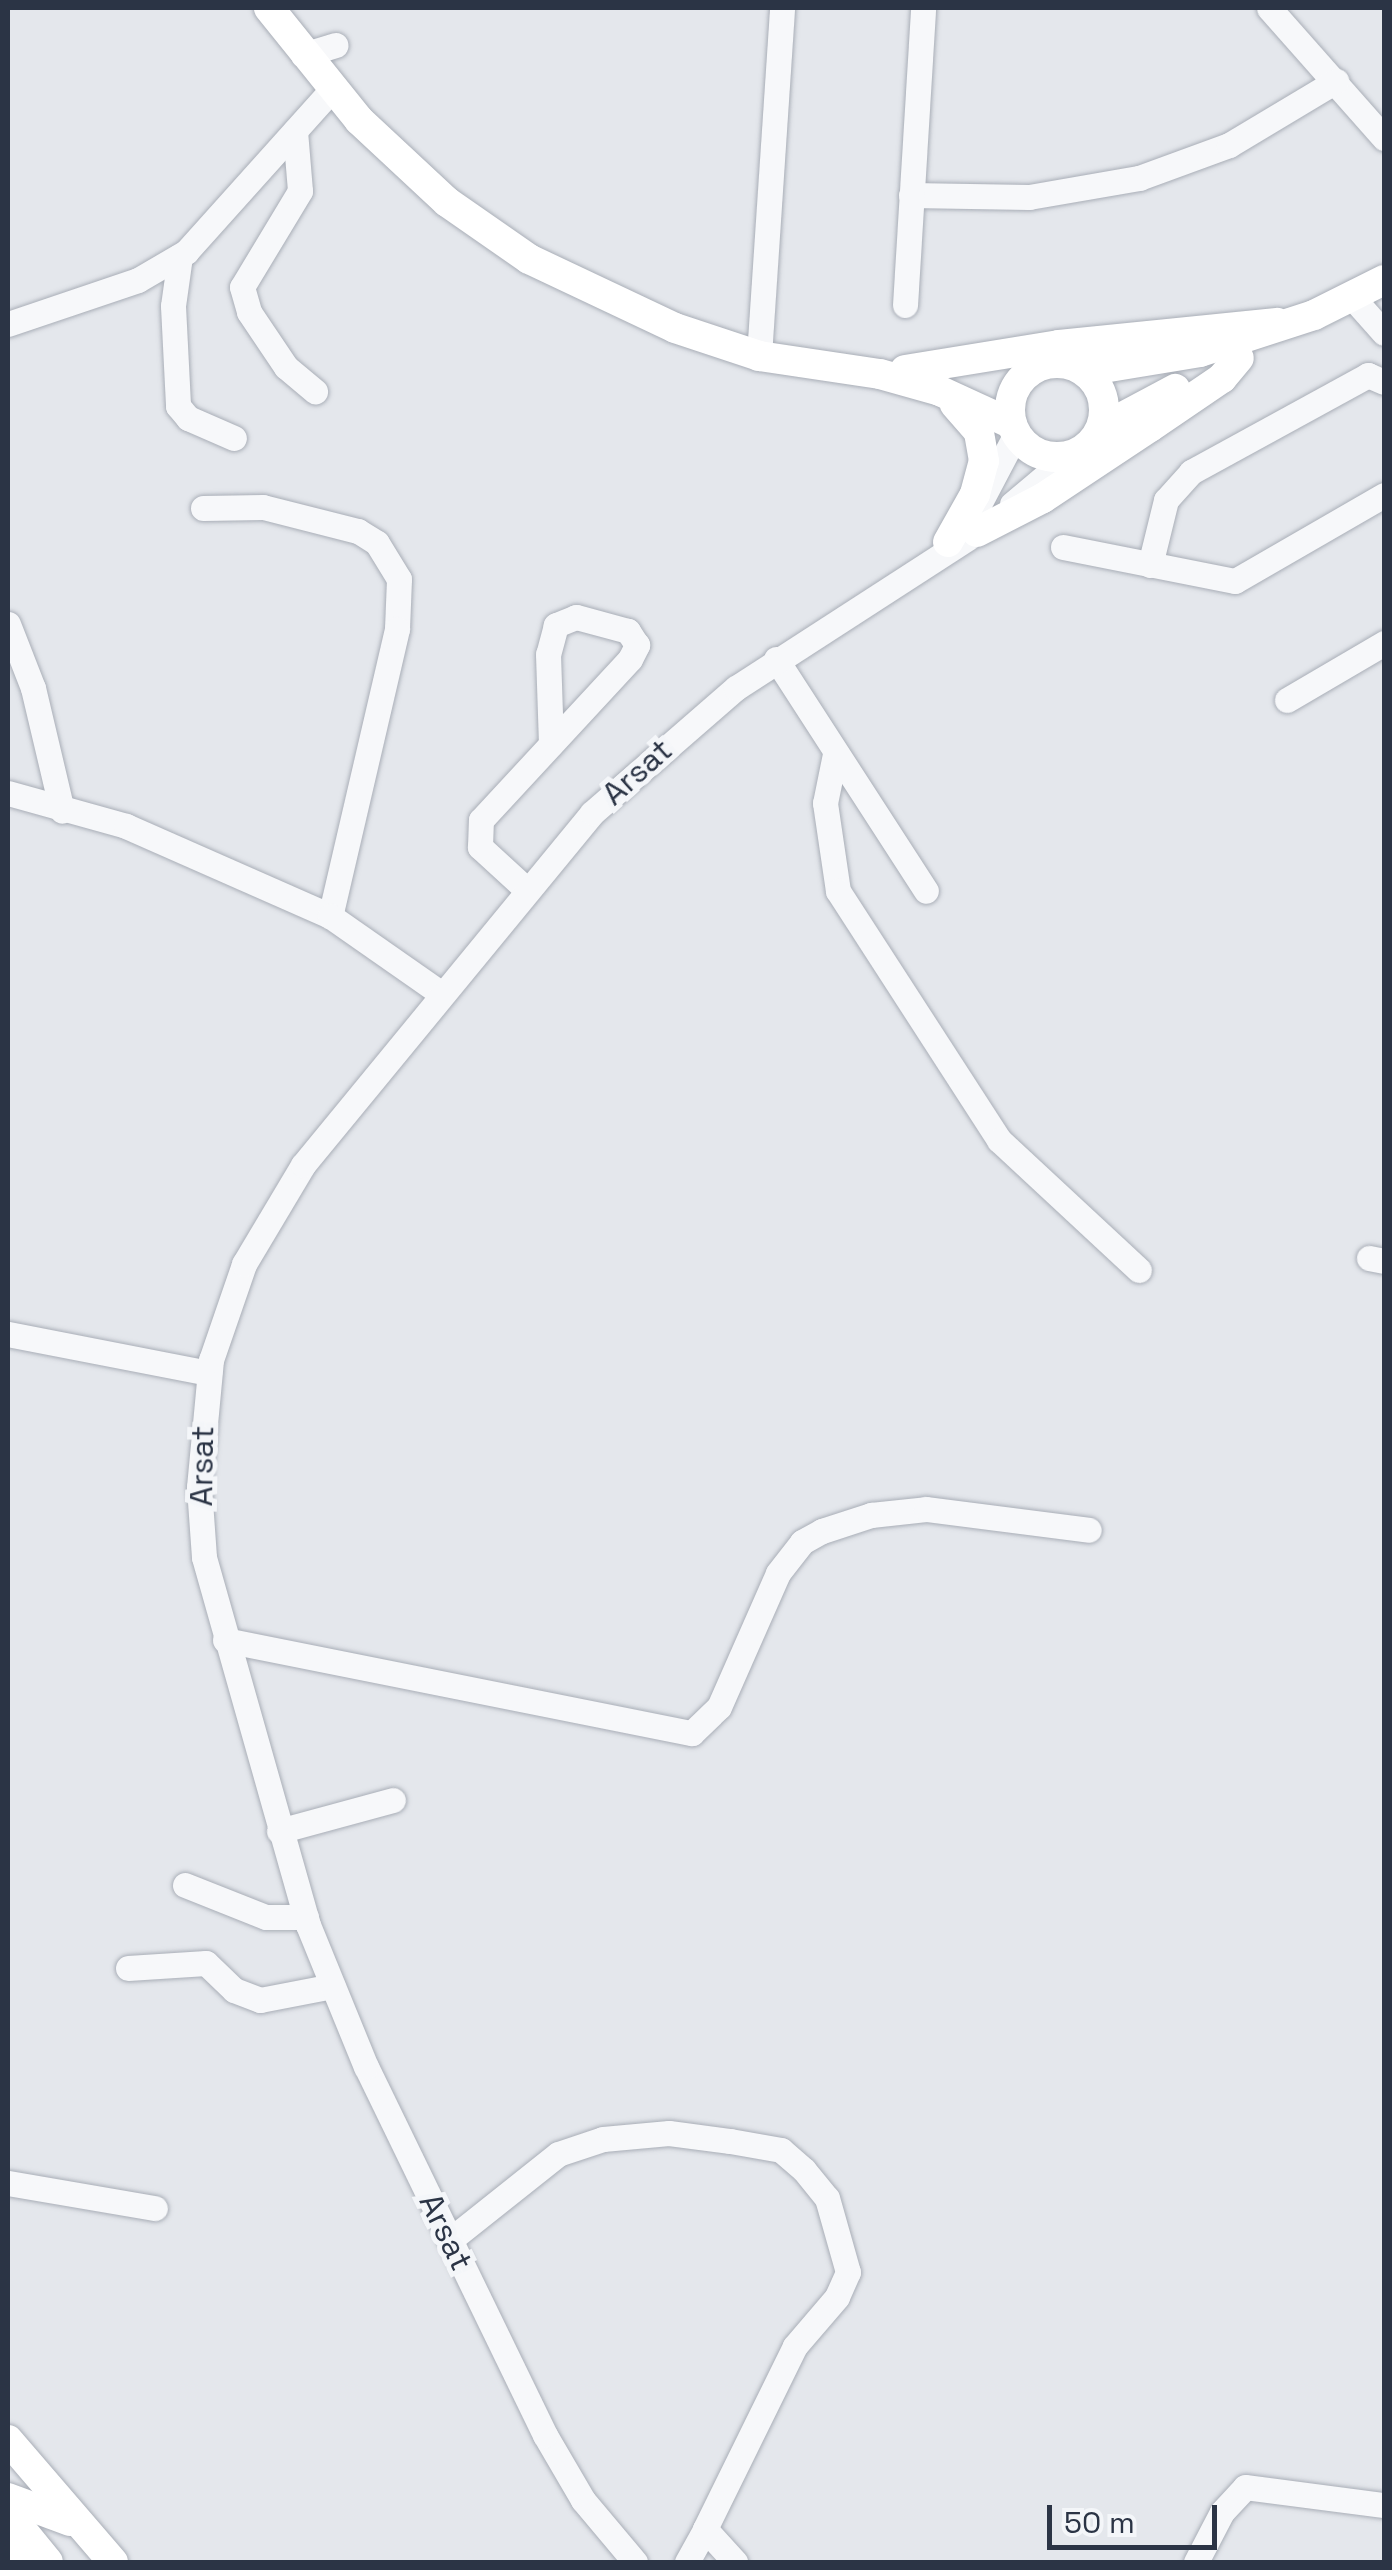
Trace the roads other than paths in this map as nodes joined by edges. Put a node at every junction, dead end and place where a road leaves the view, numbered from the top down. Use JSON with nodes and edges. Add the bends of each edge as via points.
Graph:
{"nodes":[{"id":1,"x":269,"y":8,"type":"edge"},
{"id":2,"x":782,"y":8,"type":"edge"},
{"id":3,"x":923,"y":8,"type":"edge"},
{"id":4,"x":1269,"y":8,"type":"edge"},
{"id":5,"x":334,"y":45,"type":"dead end"},
{"id":6,"x":303,"y":55,"type":"junction"},
{"id":7,"x":1336,"y":81,"type":"junction"},
{"id":8,"x":332,"y":90,"type":"junction"},
{"id":9,"x":295,"y":130,"type":"junction"},
{"id":10,"x":1384,"y":138,"type":"edge"},
{"id":11,"x":910,"y":196,"type":"junction"},
{"id":12,"x":180,"y":256,"type":"junction"},
{"id":13,"x":1384,"y":280,"type":"edge"},
{"id":14,"x":1352,"y":298,"type":"junction"},
{"id":15,"x":906,"y":305,"type":"dead end"},
{"id":16,"x":1314,"y":314,"type":"junction"},
{"id":17,"x":1277,"y":323,"type":"junction"},
{"id":18,"x":8,"y":324,"type":"edge"},
{"id":19,"x":1384,"y":334,"type":"edge"},
{"id":20,"x":759,"y":356,"type":"junction"},
{"id":21,"x":1239,"y":358,"type":"junction"},
{"id":22,"x":1085,"y":371,"type":"junction"},
{"id":23,"x":892,"y":372,"type":"junction"},
{"id":24,"x":1027,"y":372,"type":"junction"},
{"id":25,"x":1384,"y":382,"type":"edge"},
{"id":26,"x":315,"y":391,"type":"dead end"},
{"id":27,"x":940,"y":391,"type":"junction"},
{"id":28,"x":1102,"y":428,"type":"junction"},
{"id":29,"x":1014,"y":429,"type":"junction"},
{"id":30,"x":234,"y":438,"type":"dead end"},
{"id":31,"x":1069,"y":456,"type":"junction"},
{"id":32,"x":1384,"y":495,"type":"edge"},
{"id":33,"x":203,"y":508,"type":"dead end"},
{"id":34,"x":977,"y":532,"type":"junction"},
{"id":35,"x":948,"y":542,"type":"junction"},
{"id":36,"x":1063,"y":547,"type":"dead end"},
{"id":37,"x":1150,"y":565,"type":"junction"},
{"id":38,"x":923,"y":566,"type":"junction"},
{"id":39,"x":8,"y":624,"type":"edge"},
{"id":40,"x":1384,"y":643,"type":"edge"},
{"id":41,"x":776,"y":660,"type":"junction"},
{"id":42,"x":1287,"y":700,"type":"dead end"},
{"id":43,"x":551,"y":744,"type":"junction"},
{"id":44,"x":835,"y":754,"type":"junction"},
{"id":45,"x":8,"y":793,"type":"edge"},
{"id":46,"x":62,"y":811,"type":"junction"},
{"id":47,"x":527,"y":890,"type":"junction"},
{"id":48,"x":926,"y":891,"type":"dead end"},
{"id":49,"x":330,"y":916,"type":"junction"},
{"id":50,"x":439,"y":992,"type":"junction"},
{"id":51,"x":1139,"y":1270,"type":"dead end"},
{"id":52,"x":8,"y":1334,"type":"edge"},
{"id":53,"x":209,"y":1372,"type":"junction"},
{"id":54,"x":1090,"y":1530,"type":"dead end"},
{"id":55,"x":224,"y":1640,"type":"junction"},
{"id":56,"x":393,"y":1800,"type":"dead end"},
{"id":57,"x":278,"y":1830,"type":"junction"},
{"id":58,"x":185,"y":1885,"type":"dead end"},
{"id":59,"x":306,"y":1917,"type":"junction"},
{"id":60,"x":128,"y":1968,"type":"dead end"},
{"id":61,"x":333,"y":1986,"type":"junction"},
{"id":62,"x":8,"y":2183,"type":"edge"},
{"id":63,"x":155,"y":2208,"type":"dead end"},
{"id":64,"x":450,"y":2240,"type":"junction"},
{"id":65,"x":8,"y":2440,"type":"edge"},
{"id":66,"x":8,"y":2498,"type":"edge"},
{"id":67,"x":1384,"y":2504,"type":"edge"},
{"id":68,"x":8,"y":2513,"type":"edge"},
{"id":69,"x":79,"y":2526,"type":"junction"},
{"id":70,"x":705,"y":2530,"type":"junction"},
{"id":71,"x":8,"y":2552,"type":"edge"},
{"id":72,"x":32,"y":2562,"type":"edge"},
{"id":73,"x":48,"y":2562,"type":"edge"},
{"id":74,"x":113,"y":2562,"type":"edge"},
{"id":75,"x":635,"y":2562,"type":"edge"},
{"id":76,"x":688,"y":2562,"type":"edge"},
{"id":77,"x":735,"y":2562,"type":"edge"},
{"id":78,"x":1196,"y":2562,"type":"edge"}],
"edges":[{"from":1,"to":6,"type":"main road"},
{"from":2,"to":20,"type":"street"},
{"from":3,"to":11,"type":"street"},
{"from":4,"to":7,"type":"street"},
{"from":5,"to":6,"type":"street"},
{"from":6,"to":8,"type":"main road"},
{"from":7,"to":10,"type":"street"},
{"from":7,"to":11,"type":"street","via":[[1229,145],[1139,178],[1028,197]]},
{"from":8,"to":9,"type":"street"},
{"from":8,"to":20,"type":"main road","via":[[448,202],[529,260],[596,296]]},
{"from":9,"to":12,"type":"street"},
{"from":9,"to":26,"type":"street","via":[[300,191],[242,288],[249,312],[286,367]]},
{"from":11,"to":15,"type":"street"},
{"from":12,"to":18,"type":"street","via":[[138,280]]},
{"from":12,"to":30,"type":"street","via":[[174,306],[178,406]]},
{"from":13,"to":14,"type":"main road"},
{"from":14,"to":16,"type":"main road"},
{"from":14,"to":19,"type":"street"},
{"from":16,"to":17,"type":"main road"},
{"from":16,"to":21,"type":"main road"},
{"from":17,"to":22,"type":"main road","via":[[1200,352]]},
{"from":17,"to":23,"type":"main road","via":[[1059,345]]},
{"from":20,"to":23,"type":"main road"},
{"from":21,"to":28,"type":"main road"},
{"from":21,"to":34,"type":"main road","via":[[1222,378],[1043,498]]},
{"from":22,"to":24,"type":"main road","via":[[1057,363]]},
{"from":22,"to":28,"type":"main road","via":[[1103,397]]},
{"from":23,"to":24,"type":"main road"},
{"from":23,"to":27,"type":"main road"},
{"from":24,"to":29,"type":"main road","via":[[1014,390]]},
{"from":25,"to":37,"type":"street","via":[[1368,376],[1192,472],[1166,500]]},
{"from":27,"to":29,"type":"main road"},
{"from":27,"to":35,"type":"main road","via":[[972,419],[984,461],[975,494]]},
{"from":28,"to":31,"type":"main road"},
{"from":29,"to":31,"type":"main road","via":[[1039,454]]},
{"from":29,"to":35,"type":"street","via":[[990,492]]},
{"from":31,"to":34,"type":"street"},
{"from":32,"to":37,"type":"street","via":[[1235,581]]},
{"from":33,"to":49,"type":"street","via":[[263,508],[358,532],[377,543],[399,579],[398,628]]},
{"from":34,"to":38,"type":"street"},
{"from":35,"to":38,"type":"street"},
{"from":36,"to":37,"type":"street"},
{"from":38,"to":41,"type":"street","name":"Arsat"},
{"from":39,"to":46,"type":"street","via":[[33,688]]},
{"from":40,"to":42,"type":"street"},
{"from":41,"to":44,"type":"street"},
{"from":41,"to":47,"type":"street","name":"Arsat","via":[[692,722],[592,814]]},
{"from":43,"to":43,"type":"street","via":[[630,659],[637,644],[628,632],[576,617],[556,625],[548,654]]},
{"from":43,"to":47,"type":"street","via":[[481,820],[480,847]]},
{"from":44,"to":48,"type":"street"},
{"from":44,"to":51,"type":"street","via":[[825,803],[838,891],[999,1140]]},
{"from":45,"to":46,"type":"street"},
{"from":46,"to":49,"type":"street","via":[[126,826]]},
{"from":47,"to":50,"type":"street","name":"Arsat"},
{"from":49,"to":50,"type":"street"},
{"from":50,"to":53,"type":"street","name":"Arsat","via":[[271,1216],[224,1310]]},
{"from":52,"to":53,"type":"street"},
{"from":53,"to":55,"type":"street","name":"Arsat","via":[[199,1488],[204,1556]]},
{"from":54,"to":55,"type":"street","via":[[926,1509],[871,1515],[822,1531],[802,1542],[778,1572],[718,1708],[692,1733]]},
{"from":55,"to":57,"type":"street","name":"Arsat"},
{"from":56,"to":57,"type":"street"},
{"from":57,"to":59,"type":"street","name":"Arsat"},
{"from":58,"to":59,"type":"street","via":[[266,1917]]},
{"from":59,"to":61,"type":"street","name":"Arsat"},
{"from":60,"to":61,"type":"street","via":[[206,1963],[234,1990],[260,2000]]},
{"from":61,"to":64,"type":"street","name":"Arsat"},
{"from":62,"to":63,"type":"street"},
{"from":64,"to":70,"type":"street","via":[[558,2154],[604,2139],[670,2132],[730,2140],[781,2150],[804,2170],[828,2198],[848,2272],[837,2297],[795,2346]]},
{"from":64,"to":75,"type":"street","name":"Arsat","via":[[564,2468]]},
{"from":65,"to":69,"type":"main road"},
{"from":66,"to":69,"type":"main road"},
{"from":67,"to":78,"type":"street","via":[[1245,2487],[1222,2512]]},
{"from":68,"to":73,"type":"main road"},
{"from":69,"to":74,"type":"main road"},
{"from":70,"to":76,"type":"street"},
{"from":70,"to":77,"type":"street"},
{"from":71,"to":72,"type":"main road"}]}
